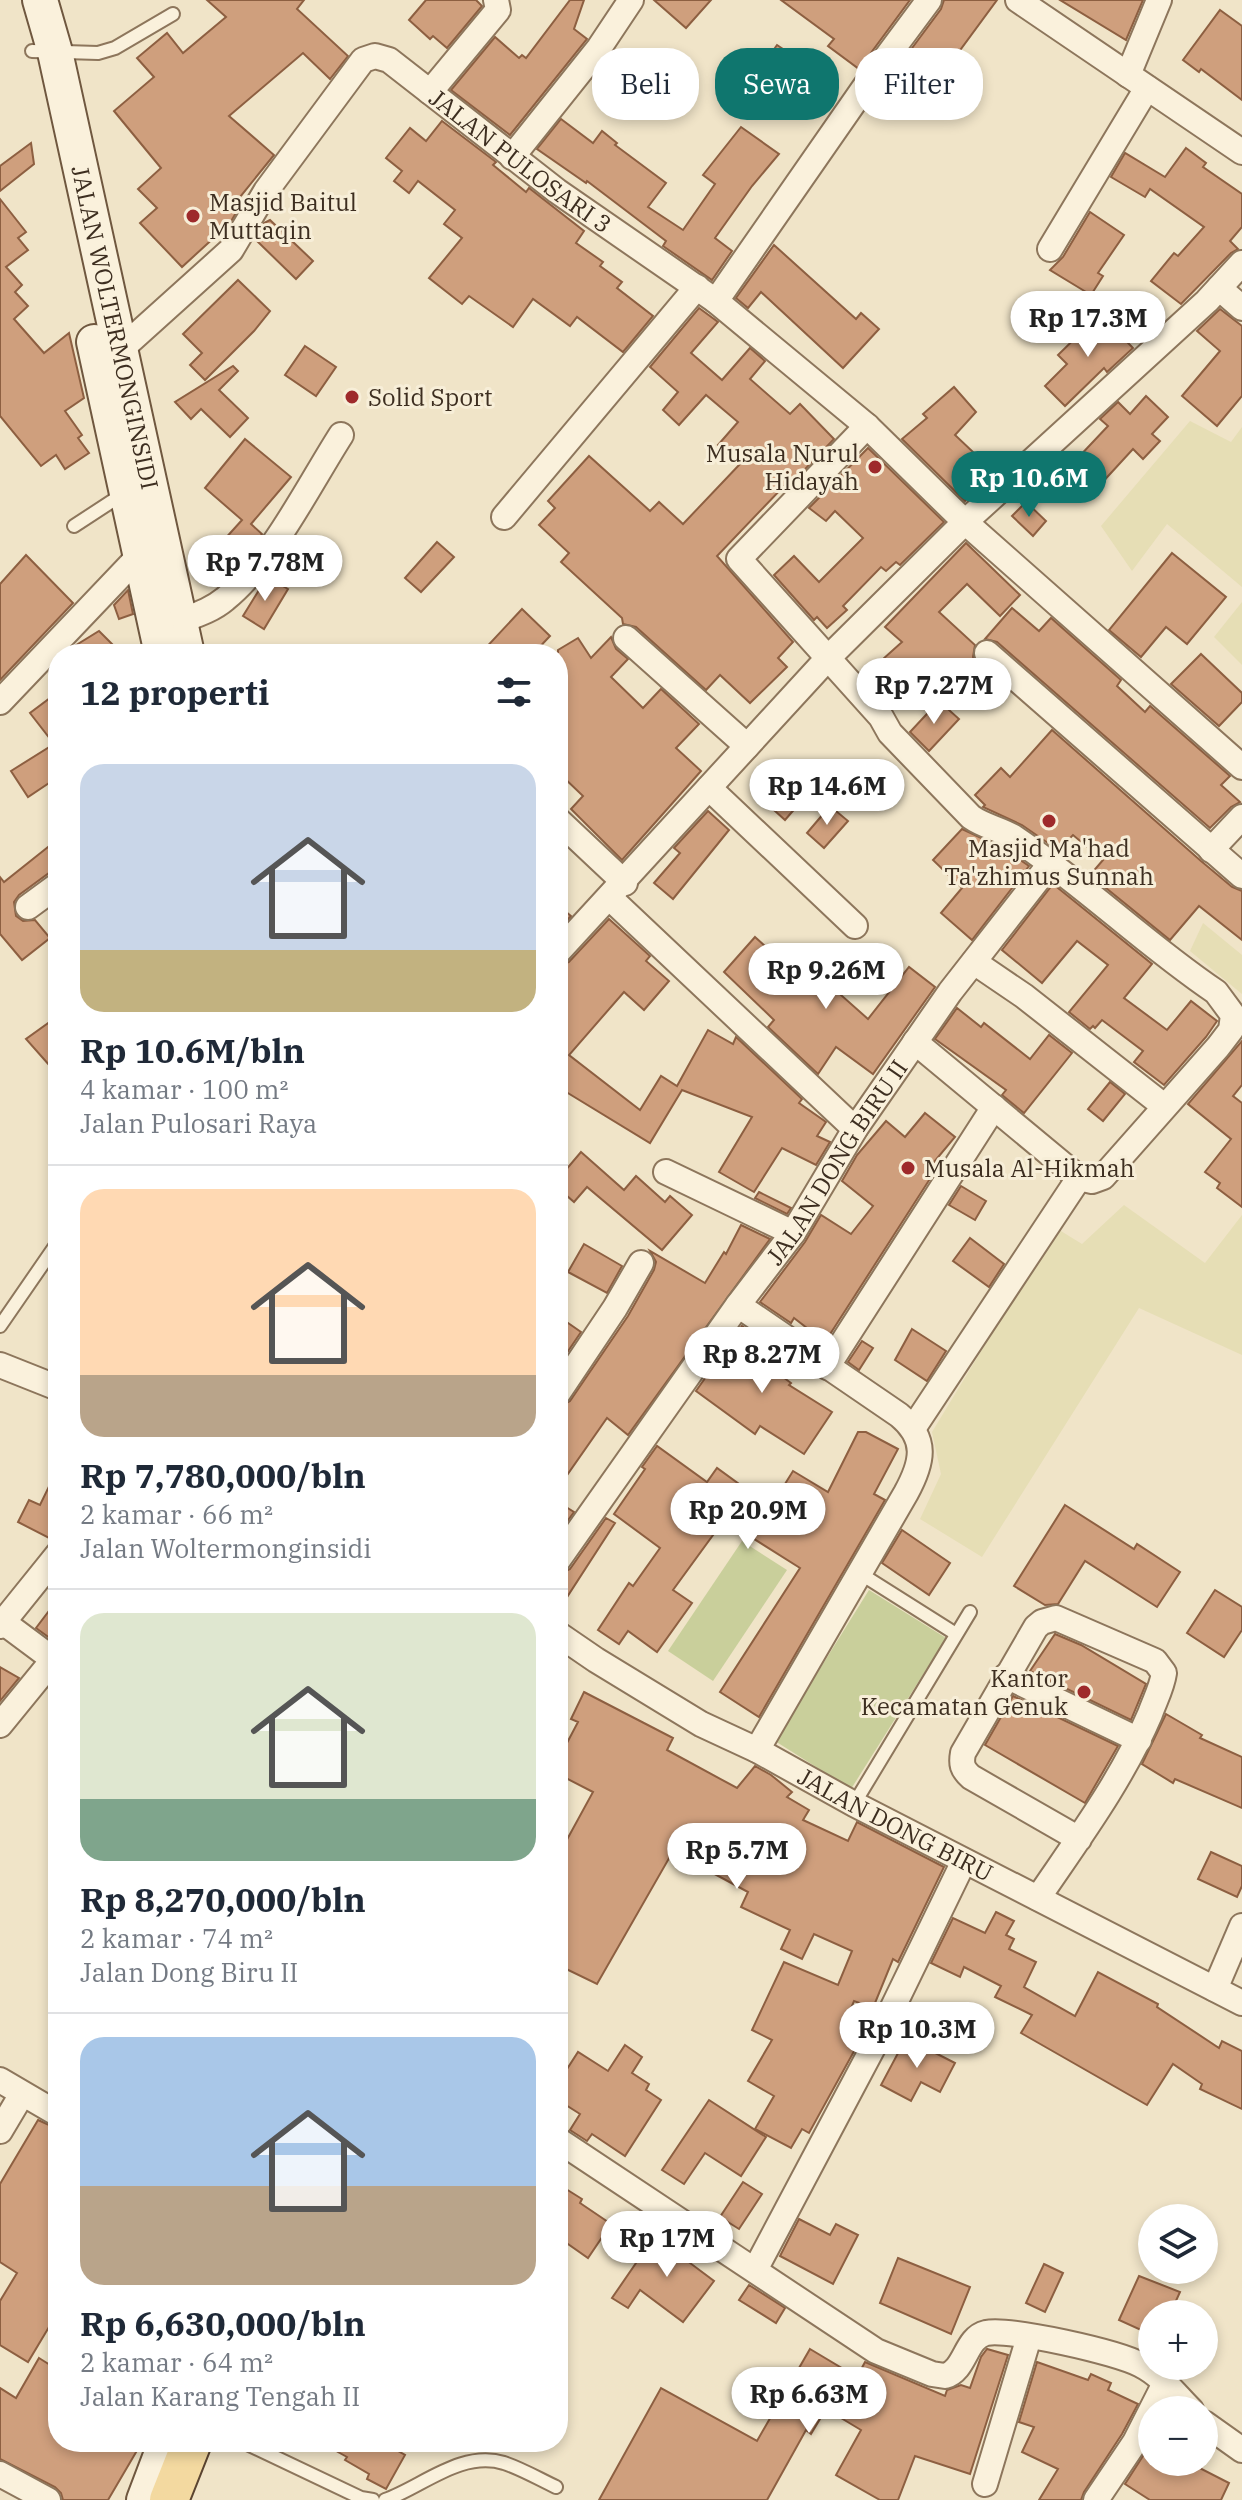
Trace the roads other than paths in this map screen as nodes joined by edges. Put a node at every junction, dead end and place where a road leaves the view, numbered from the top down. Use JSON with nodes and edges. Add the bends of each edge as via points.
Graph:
{"nodes":[{"id":1,"x":18,"y":0,"type":"edge"},
{"id":2,"x":40,"y":0,"type":"edge"},
{"id":3,"x":496,"y":0,"type":"edge"},
{"id":4,"x":631,"y":0,"type":"edge"},
{"id":5,"x":929,"y":0,"type":"edge"},
{"id":6,"x":1018,"y":0,"type":"edge"},
{"id":7,"x":1159,"y":0,"type":"edge"},
{"id":8,"x":173,"y":14,"type":"dead end"},
{"id":9,"x":43,"y":51,"type":"junction"},
{"id":10,"x":1137,"y":82,"type":"junction"},
{"id":11,"x":430,"y":92,"type":"junction"},
{"id":12,"x":1242,"y":152,"type":"edge"},
{"id":13,"x":512,"y":157,"type":"junction"},
{"id":14,"x":1050,"y":249,"type":"dead end"},
{"id":15,"x":1242,"y":263,"type":"edge"},
{"id":16,"x":1219,"y":288,"type":"junction"},
{"id":17,"x":706,"y":294,"type":"junction"},
{"id":18,"x":1242,"y":308,"type":"edge"},
{"id":19,"x":120,"y":350,"type":"junction"},
{"id":20,"x":867,"y":426,"type":"junction"},
{"id":21,"x":341,"y":435,"type":"dead end"},
{"id":22,"x":139,"y":486,"type":"junction"},
{"id":23,"x":504,"y":517,"type":"dead end"},
{"id":24,"x":965,"y":522,"type":"junction"},
{"id":25,"x":74,"y":526,"type":"dead end"},
{"id":26,"x":140,"y":555,"type":"junction"},
{"id":27,"x":184,"y":638,"type":"edge"},
{"id":28,"x":626,"y":638,"type":"dead end"},
{"id":29,"x":55,"y":644,"type":"edge"},
{"id":30,"x":160,"y":644,"type":"edge"},
{"id":31,"x":48,"y":652,"type":"edge"},
{"id":32,"x":987,"y":653,"type":"dead end"},
{"id":33,"x":828,"y":658,"type":"junction"},
{"id":34,"x":0,"y":702,"type":"edge"},
{"id":35,"x":747,"y":746,"type":"junction"},
{"id":36,"x":1242,"y":767,"type":"edge"},
{"id":37,"x":709,"y":788,"type":"junction"},
{"id":38,"x":1242,"y":817,"type":"edge"},
{"id":39,"x":568,"y":832,"type":"edge"},
{"id":40,"x":1211,"y":850,"type":"junction"},
{"id":41,"x":1050,"y":864,"type":"junction"},
{"id":42,"x":1242,"y":876,"type":"edge"},
{"id":43,"x":617,"y":890,"type":"junction"},
{"id":44,"x":48,"y":892,"type":"edge"},
{"id":45,"x":28,"y":907,"type":"dead end"},
{"id":46,"x":855,"y":926,"type":"dead end"},
{"id":47,"x":568,"y":941,"type":"edge"},
{"id":48,"x":974,"y":962,"type":"junction"},
{"id":49,"x":915,"y":1042,"type":"junction"},
{"id":50,"x":1164,"y":1106,"type":"junction"},
{"id":51,"x":994,"y":1107,"type":"junction"},
{"id":52,"x":855,"y":1129,"type":"junction"},
{"id":53,"x":666,"y":1172,"type":"dead end"},
{"id":54,"x":1079,"y":1178,"type":"junction"},
{"id":55,"x":793,"y":1233,"type":"junction"},
{"id":56,"x":48,"y":1256,"type":"edge"},
{"id":57,"x":641,"y":1263,"type":"dead end"},
{"id":58,"x":738,"y":1305,"type":"junction"},
{"id":59,"x":0,"y":1326,"type":"edge"},
{"id":60,"x":0,"y":1365,"type":"edge"},
{"id":61,"x":827,"y":1367,"type":"junction"},
{"id":62,"x":568,"y":1378,"type":"edge"},
{"id":63,"x":48,"y":1384,"type":"edge"},
{"id":64,"x":914,"y":1427,"type":"junction"},
{"id":65,"x":568,"y":1546,"type":"edge"},
{"id":66,"x":48,"y":1566,"type":"edge"},
{"id":67,"x":861,"y":1574,"type":"junction"},
{"id":68,"x":970,"y":1612,"type":"dead end"},
{"id":69,"x":2,"y":1624,"type":"edge"},
{"id":70,"x":956,"y":1634,"type":"junction"},
{"id":71,"x":568,"y":1641,"type":"edge"},
{"id":72,"x":48,"y":1656,"type":"edge"},
{"id":73,"x":48,"y":1670,"type":"edge"},
{"id":74,"x":1006,"y":1676,"type":"junction"},
{"id":75,"x":0,"y":1725,"type":"edge"},
{"id":76,"x":1139,"y":1740,"type":"junction"},
{"id":77,"x":757,"y":1750,"type":"junction"},
{"id":78,"x":854,"y":1804,"type":"junction"},
{"id":79,"x":1079,"y":1839,"type":"junction"},
{"id":80,"x":964,"y":1861,"type":"junction"},
{"id":81,"x":1038,"y":1898,"type":"junction"},
{"id":82,"x":1242,"y":1926,"type":"edge"},
{"id":83,"x":1215,"y":1989,"type":"junction"},
{"id":84,"x":1242,"y":2003,"type":"edge"},
{"id":85,"x":0,"y":2080,"type":"edge"},
{"id":86,"x":22,"y":2094,"type":"junction"},
{"id":87,"x":48,"y":2108,"type":"edge"},
{"id":88,"x":0,"y":2131,"type":"edge"},
{"id":89,"x":568,"y":2147,"type":"edge"},
{"id":90,"x":755,"y":2270,"type":"junction"},
{"id":91,"x":1029,"y":2337,"type":"junction"},
{"id":92,"x":1165,"y":2383,"type":"junction"},
{"id":93,"x":1178,"y":2396,"type":"edge"},
{"id":94,"x":1218,"y":2433,"type":"edge"},
{"id":95,"x":1242,"y":2450,"type":"edge"},
{"id":96,"x":162,"y":2452,"type":"edge"},
{"id":97,"x":188,"y":2452,"type":"edge"},
{"id":98,"x":264,"y":2452,"type":"edge"},
{"id":99,"x":0,"y":2474,"type":"edge"},
{"id":100,"x":985,"y":2484,"type":"dead end"},
{"id":101,"x":556,"y":2487,"type":"dead end"},
{"id":102,"x":48,"y":2500,"type":"edge"},
{"id":103,"x":144,"y":2500,"type":"edge"},
{"id":104,"x":169,"y":2500,"type":"edge"},
{"id":105,"x":373,"y":2500,"type":"edge"},
{"id":106,"x":385,"y":2500,"type":"edge"},
{"id":107,"x":1096,"y":2500,"type":"edge"}],
"edges":[{"from":1,"to":9,"type":"main road","name":"JALAN WOLTERMONGINSIDI"},
{"from":2,"to":9,"type":"main road","name":"JALAN WOLTERMONGINSIDI"},
{"from":3,"to":11,"type":"street","via":[[498,10]]},
{"from":4,"to":13,"type":"street"},
{"from":5,"to":17,"type":"street","via":[[799,185]]},
{"from":6,"to":10,"type":"street"},
{"from":7,"to":10,"type":"street"},
{"from":8,"to":9,"type":"lane","via":[[98,53]]},
{"from":9,"to":19,"type":"main road","name":"JALAN WOLTERMONGINSIDI"},
{"from":9,"to":22,"type":"main road","name":"JALAN WOLTERMONGINSIDI"},
{"from":10,"to":12,"type":"street"},
{"from":10,"to":14,"type":"street"},
{"from":11,"to":13,"type":"street","name":"JALAN PULOSARI 3"},
{"from":11,"to":19,"type":"street","name":"JALAN PULOSARI 3","via":[[389,60],[363,60],[266,191],[231,250]]},
{"from":13,"to":17,"type":"street","name":"JALAN PULOSARI 3"},
{"from":15,"to":16,"type":"street"},
{"from":16,"to":18,"type":"street"},
{"from":16,"to":24,"type":"street"},
{"from":17,"to":20,"type":"street","name":"JALAN PULOSARI 3"},
{"from":17,"to":23,"type":"street"},
{"from":19,"to":22,"type":"main road","name":"JALAN WOLTERMONGINSIDI"},
{"from":20,"to":24,"type":"street","name":"JALAN PULOSARI 3"},
{"from":20,"to":33,"type":"street","via":[[739,559]]},
{"from":21,"to":27,"type":"street","via":[[247,576]]},
{"from":22,"to":25,"type":"lane"},
{"from":22,"to":26,"type":"main road","name":"JALAN WOLTERMONGINSIDI"},
{"from":22,"to":27,"type":"main road","name":"JALAN WOLTERMONGINSIDI"},
{"from":24,"to":33,"type":"street"},
{"from":24,"to":36,"type":"street","name":"JALAN PULOSARI 3"},
{"from":26,"to":29,"type":"street"},
{"from":26,"to":30,"type":"main road","name":"JALAN WOLTERMONGINSIDI"},
{"from":28,"to":35,"type":"street"},
{"from":31,"to":34,"type":"street"},
{"from":32,"to":40,"type":"street"},
{"from":33,"to":35,"type":"street"},
{"from":33,"to":41,"type":"street","via":[[890,733],[971,817]]},
{"from":35,"to":37,"type":"street"},
{"from":37,"to":43,"type":"street"},
{"from":37,"to":46,"type":"street"},
{"from":38,"to":40,"type":"street"},
{"from":39,"to":43,"type":"street"},
{"from":40,"to":42,"type":"street"},
{"from":41,"to":48,"type":"street","name":"JALAN DONG BIRU II"},
{"from":41,"to":50,"type":"street","via":[[1216,992],[1233,1015],[1231,1030]]},
{"from":43,"to":47,"type":"street"},
{"from":43,"to":52,"type":"street"},
{"from":44,"to":45,"type":"street"},
{"from":48,"to":49,"type":"street","name":"JALAN DONG BIRU II"},
{"from":48,"to":50,"type":"street"},
{"from":49,"to":51,"type":"street"},
{"from":49,"to":52,"type":"street","name":"JALAN DONG BIRU II"},
{"from":50,"to":54,"type":"street","via":[[1103,1177]]},
{"from":51,"to":54,"type":"street"},
{"from":51,"to":61,"type":"street"},
{"from":52,"to":55,"type":"street","name":"JALAN DONG BIRU II"},
{"from":53,"to":55,"type":"street"},
{"from":54,"to":64,"type":"street"},
{"from":55,"to":58,"type":"street","name":"JALAN DONG BIRU II"},
{"from":56,"to":59,"type":"lane"},
{"from":57,"to":62,"type":"street"},
{"from":58,"to":61,"type":"street"},
{"from":58,"to":65,"type":"street","name":"JALAN DONG BIRU II"},
{"from":60,"to":63,"type":"street"},
{"from":61,"to":64,"type":"street"},
{"from":64,"to":67,"type":"street","via":[[920,1444],[915,1477]]},
{"from":66,"to":69,"type":"street"},
{"from":67,"to":70,"type":"lane"},
{"from":67,"to":77,"type":"street"},
{"from":68,"to":70,"type":"lane"},
{"from":69,"to":72,"type":"street"},
{"from":70,"to":78,"type":"lane"},
{"from":71,"to":77,"type":"street","name":"JALAN DONG BIRU","via":[[701,1724]]},
{"from":73,"to":75,"type":"street"},
{"from":74,"to":76,"type":"street"},
{"from":74,"to":76,"type":"street","via":[[1036,1627],[1056,1618],[1155,1661],[1163,1679]]},
{"from":74,"to":79,"type":"street","via":[[963,1753],[962,1767]]},
{"from":76,"to":79,"type":"street"},
{"from":77,"to":78,"type":"street","name":"JALAN DONG BIRU"},
{"from":78,"to":80,"type":"street","name":"JALAN DONG BIRU"},
{"from":79,"to":81,"type":"street"},
{"from":80,"to":81,"type":"street","name":"JALAN DONG BIRU"},
{"from":80,"to":90,"type":"street"},
{"from":81,"to":83,"type":"street","name":"JALAN DONG BIRU"},
{"from":82,"to":83,"type":"street"},
{"from":83,"to":84,"type":"street","name":"JALAN DONG BIRU"},
{"from":85,"to":86,"type":"street"},
{"from":86,"to":87,"type":"street"},
{"from":86,"to":88,"type":"street"},
{"from":89,"to":90,"type":"street"},
{"from":90,"to":91,"type":"street","via":[[876,2351],[932,2374],[958,2369],[982,2335]]},
{"from":91,"to":92,"type":"street","via":[[1102,2350],[1140,2364]]},
{"from":91,"to":100,"type":"street"},
{"from":92,"to":93,"type":"street"},
{"from":92,"to":107,"type":"street","via":[[1135,2442]]},
{"from":94,"to":95,"type":"street"},
{"from":96,"to":103,"type":"main road"},
{"from":97,"to":104,"type":"main road"},
{"from":98,"to":105,"type":"lane"},
{"from":99,"to":102,"type":"street"},
{"from":101,"to":106,"type":"lane","via":[[501,2462],[472,2461]]}]}
